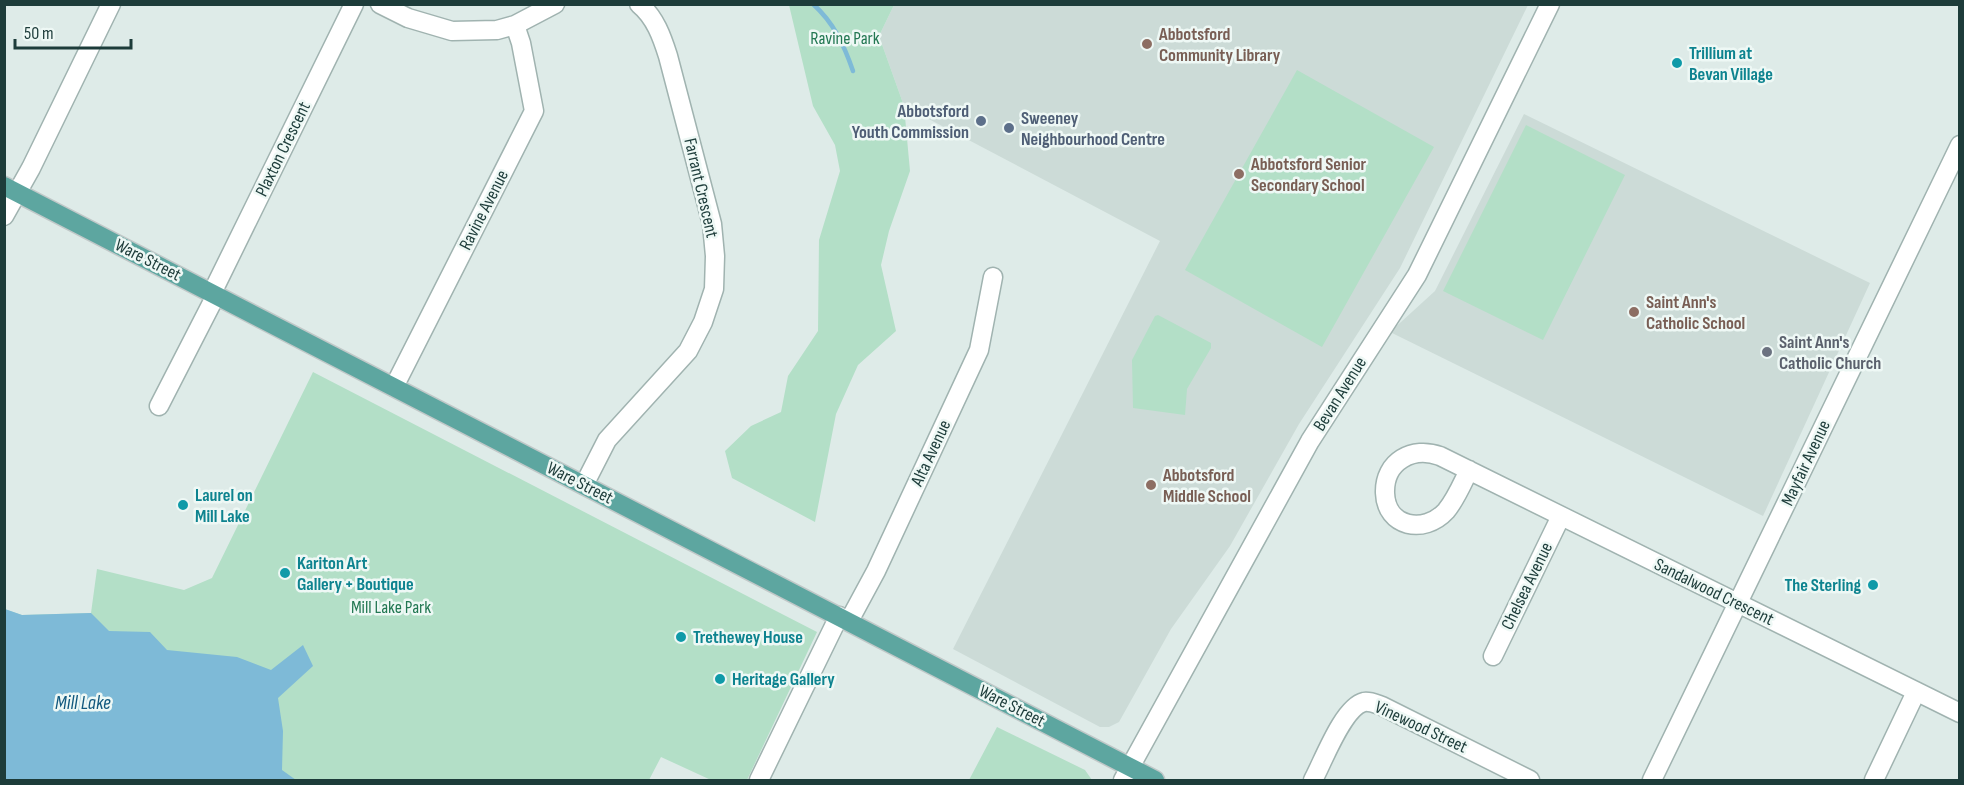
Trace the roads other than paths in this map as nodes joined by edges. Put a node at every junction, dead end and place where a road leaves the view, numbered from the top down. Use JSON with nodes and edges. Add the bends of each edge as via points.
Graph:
{"nodes":[{"id":1,"x":111,"y":4,"type":"edge"},
{"id":2,"x":354,"y":4,"type":"edge"},
{"id":3,"x":380,"y":4,"type":"edge"},
{"id":4,"x":555,"y":4,"type":"edge"},
{"id":5,"x":639,"y":4,"type":"edge"},
{"id":6,"x":1551,"y":4,"type":"edge"},
{"id":7,"x":515,"y":25,"type":"junction"},
{"id":8,"x":1959,"y":145,"type":"edge"},
{"id":9,"x":11,"y":189,"type":"edge"},
{"id":10,"x":4,"y":216,"type":"edge"},
{"id":11,"x":993,"y":277,"type":"dead end"},
{"id":12,"x":214,"y":294,"type":"junction"},
{"id":13,"x":394,"y":387,"type":"junction"},
{"id":14,"x":159,"y":406,"type":"dead end"},
{"id":15,"x":1469,"y":470,"type":"junction"},
{"id":16,"x":584,"y":485,"type":"junction"},
{"id":17,"x":1561,"y":516,"type":"junction"},
{"id":18,"x":1737,"y":603,"type":"junction"},
{"id":19,"x":844,"y":619,"type":"junction"},
{"id":20,"x":1493,"y":656,"type":"dead end"},
{"id":21,"x":1916,"y":692,"type":"junction"},
{"id":22,"x":1959,"y":713,"type":"edge"},
{"id":23,"x":1127,"y":774,"type":"edge"},
{"id":24,"x":759,"y":780,"type":"edge"},
{"id":25,"x":1155,"y":780,"type":"edge"},
{"id":26,"x":1313,"y":780,"type":"edge"},
{"id":27,"x":1530,"y":780,"type":"edge"},
{"id":28,"x":1652,"y":780,"type":"edge"},
{"id":29,"x":1874,"y":780,"type":"edge"}],
"edges":[{"from":1,"to":9,"type":"street"},
{"from":2,"to":12,"type":"street","name":"Plaxton Crescent"},
{"from":3,"to":7,"type":"street","via":[[408,18],[452,30],[497,30]]},
{"from":4,"to":7,"type":"street"},
{"from":5,"to":16,"type":"street","name":"Farrant Crescent","via":[[661,35],[671,67],[712,224],[714,289],[688,351],[607,440]]},
{"from":6,"to":23,"type":"street","name":"Bevan Avenue","via":[[1417,275],[1310,441]]},
{"from":7,"to":13,"type":"street","name":"Ravine Avenue","via":[[534,111]]},
{"from":8,"to":18,"type":"street","name":"Mayfair Avenue"},
{"from":9,"to":10,"type":"street"},
{"from":9,"to":12,"type":"main road","name":"Ware Street"},
{"from":11,"to":19,"type":"street","name":"Alta Avenue","via":[[979,350],[876,571]]},
{"from":12,"to":13,"type":"main road","name":"Ware Street"},
{"from":12,"to":14,"type":"street","name":"Plaxton Crescent"},
{"from":13,"to":16,"type":"main road","name":"Ware Street"},
{"from":15,"to":15,"type":"street","name":"Sandalwood Crescent","via":[[1430,452],[1408,454],[1392,469],[1386,483],[1388,505],[1403,522],[1426,525],[1446,510]]},
{"from":15,"to":17,"type":"street","name":"Sandalwood Crescent"},
{"from":16,"to":19,"type":"main road","name":"Ware Street"},
{"from":17,"to":18,"type":"street","name":"Sandalwood Crescent"},
{"from":17,"to":20,"type":"street","name":"Chelsea Avenue"},
{"from":18,"to":21,"type":"street","name":"Sandalwood Crescent"},
{"from":18,"to":28,"type":"street","name":"Mayfair Avenue"},
{"from":19,"to":23,"type":"main road","name":"Ware Street"},
{"from":19,"to":24,"type":"street","name":"Alta Avenue"},
{"from":21,"to":22,"type":"street","name":"Sandalwood Crescent"},
{"from":21,"to":29,"type":"street"},
{"from":23,"to":25,"type":"main road","name":"Ware Street"},
{"from":26,"to":27,"type":"street","name":"Vinewood Street","via":[[1347,714],[1362,702],[1370,702]]}]}
